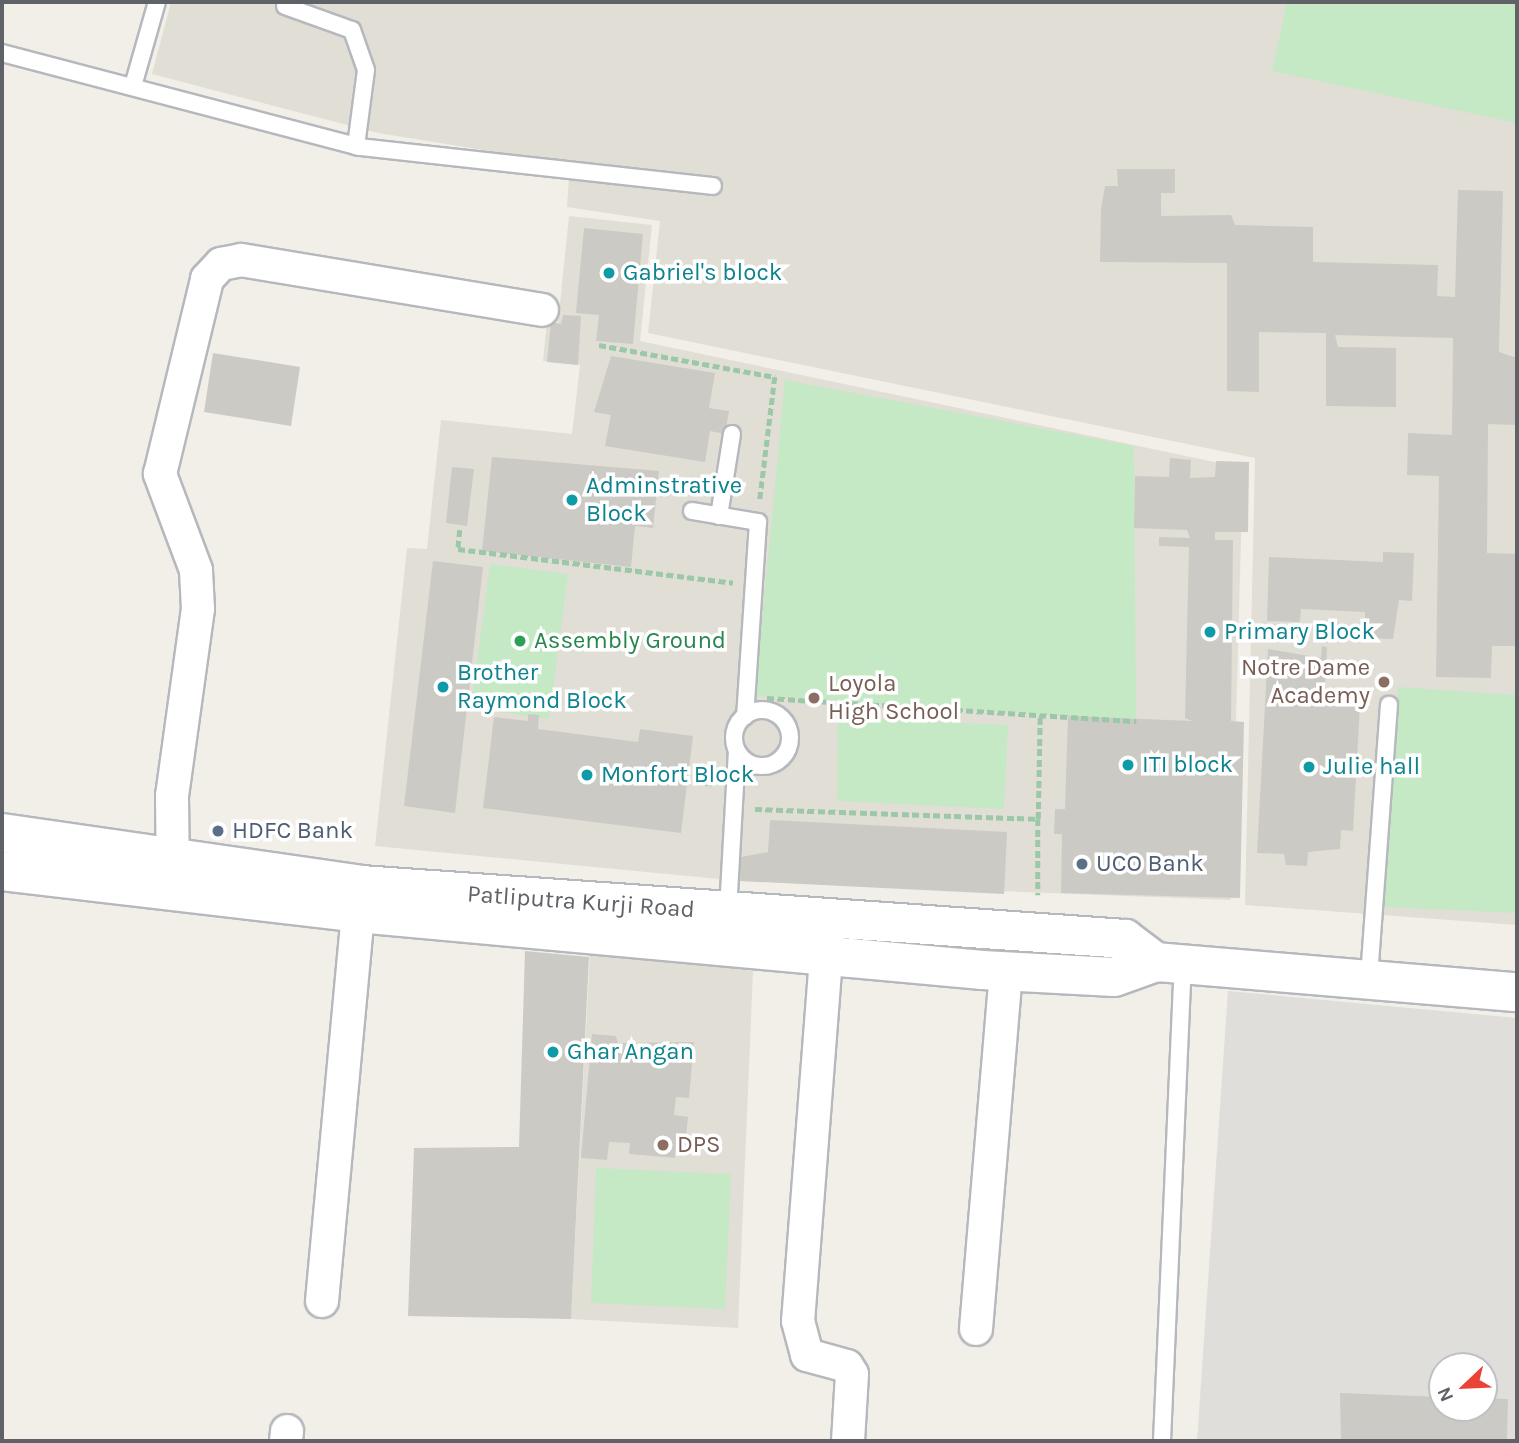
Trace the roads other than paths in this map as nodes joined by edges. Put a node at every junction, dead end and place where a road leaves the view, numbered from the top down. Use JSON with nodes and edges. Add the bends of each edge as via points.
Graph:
{"nodes":[{"id":1,"x":157,"y":2,"type":"edge"},
{"id":2,"x":285,"y":6,"type":"dead end"},
{"id":3,"x":2,"y":53,"type":"edge"},
{"id":4,"x":133,"y":86,"type":"junction"},
{"id":5,"x":356,"y":146,"type":"junction"},
{"id":6,"x":713,"y":186,"type":"dead end"},
{"id":7,"x":542,"y":310,"type":"dead end"},
{"id":8,"x":732,"y":434,"type":"dead end"},
{"id":9,"x":692,"y":511,"type":"dead end"},
{"id":10,"x":719,"y":516,"type":"junction"},
{"id":11,"x":1389,"y":705,"type":"dead end"},
{"id":12,"x":745,"y":716,"type":"junction"},
{"id":13,"x":737,"y":751,"type":"junction"},
{"id":14,"x":2,"y":833,"type":"edge"},
{"id":15,"x":174,"y":854,"type":"junction"},
{"id":16,"x":66,"y":859,"type":"junction"},
{"id":17,"x":2,"y":871,"type":"edge"},
{"id":18,"x":173,"y":891,"type":"junction"},
{"id":19,"x":359,"y":899,"type":"junction"},
{"id":20,"x":728,"y":914,"type":"junction"},
{"id":21,"x":672,"y":926,"type":"junction"},
{"id":22,"x":827,"y":939,"type":"junction"},
{"id":23,"x":996,"y":959,"type":"junction"},
{"id":24,"x":1169,"y":963,"type":"junction"},
{"id":25,"x":1369,"y":978,"type":"junction"},
{"id":26,"x":1517,"y":992,"type":"edge"},
{"id":27,"x":322,"y":1301,"type":"dead end"},
{"id":28,"x":976,"y":1329,"type":"dead end"},
{"id":29,"x":848,"y":1441,"type":"edge"},
{"id":30,"x":1162,"y":1441,"type":"edge"}],
"edges":[{"from":1,"to":4,"type":"lane"},
{"from":2,"to":5,"type":"lane","via":[[352,30],[366,70]]},
{"from":3,"to":4,"type":"lane"},
{"from":4,"to":5,"type":"lane"},
{"from":5,"to":6,"type":"lane"},
{"from":7,"to":15,"type":"street","via":[[241,260],[221,264],[207,278],[160,474],[196,570],[198,609],[172,796]]},
{"from":8,"to":10,"type":"lane"},
{"from":9,"to":10,"type":"lane"},
{"from":10,"to":12,"type":"lane","via":[[758,522]]},
{"from":11,"to":25,"type":"lane"},
{"from":12,"to":13,"type":"lane","via":[[734,733]]},
{"from":12,"to":13,"type":"lane","via":[[762,710],[779,716],[788,747],[778,761],[761,766]]},
{"from":13,"to":20,"type":"lane"},
{"from":14,"to":16,"type":"street","name":"Patliputra Kurji Road"},
{"from":15,"to":16,"type":"street","name":"Patliputra Kurji Road"},
{"from":15,"to":18,"type":"street"},
{"from":15,"to":19,"type":"street","name":"Patliputra Kurji Road"},
{"from":16,"to":17,"type":"street"},
{"from":16,"to":18,"type":"street"},
{"from":18,"to":19,"type":"street"},
{"from":19,"to":21,"type":"street","name":"Patliputra Kurji Road"},
{"from":19,"to":27,"type":"street"},
{"from":20,"to":21,"type":"street","name":"Patliputra Kurji Road"},
{"from":20,"to":22,"type":"street","name":"Patliputra Kurji Road"},
{"from":21,"to":22,"type":"street"},
{"from":22,"to":23,"type":"street"},
{"from":22,"to":29,"type":"street","via":[[798,1321],[807,1355],[852,1374]]},
{"from":23,"to":24,"type":"street","via":[[1114,977]]},
{"from":23,"to":28,"type":"street"},
{"from":24,"to":25,"type":"street"},
{"from":24,"to":30,"type":"lane"},
{"from":25,"to":26,"type":"street"}]}
